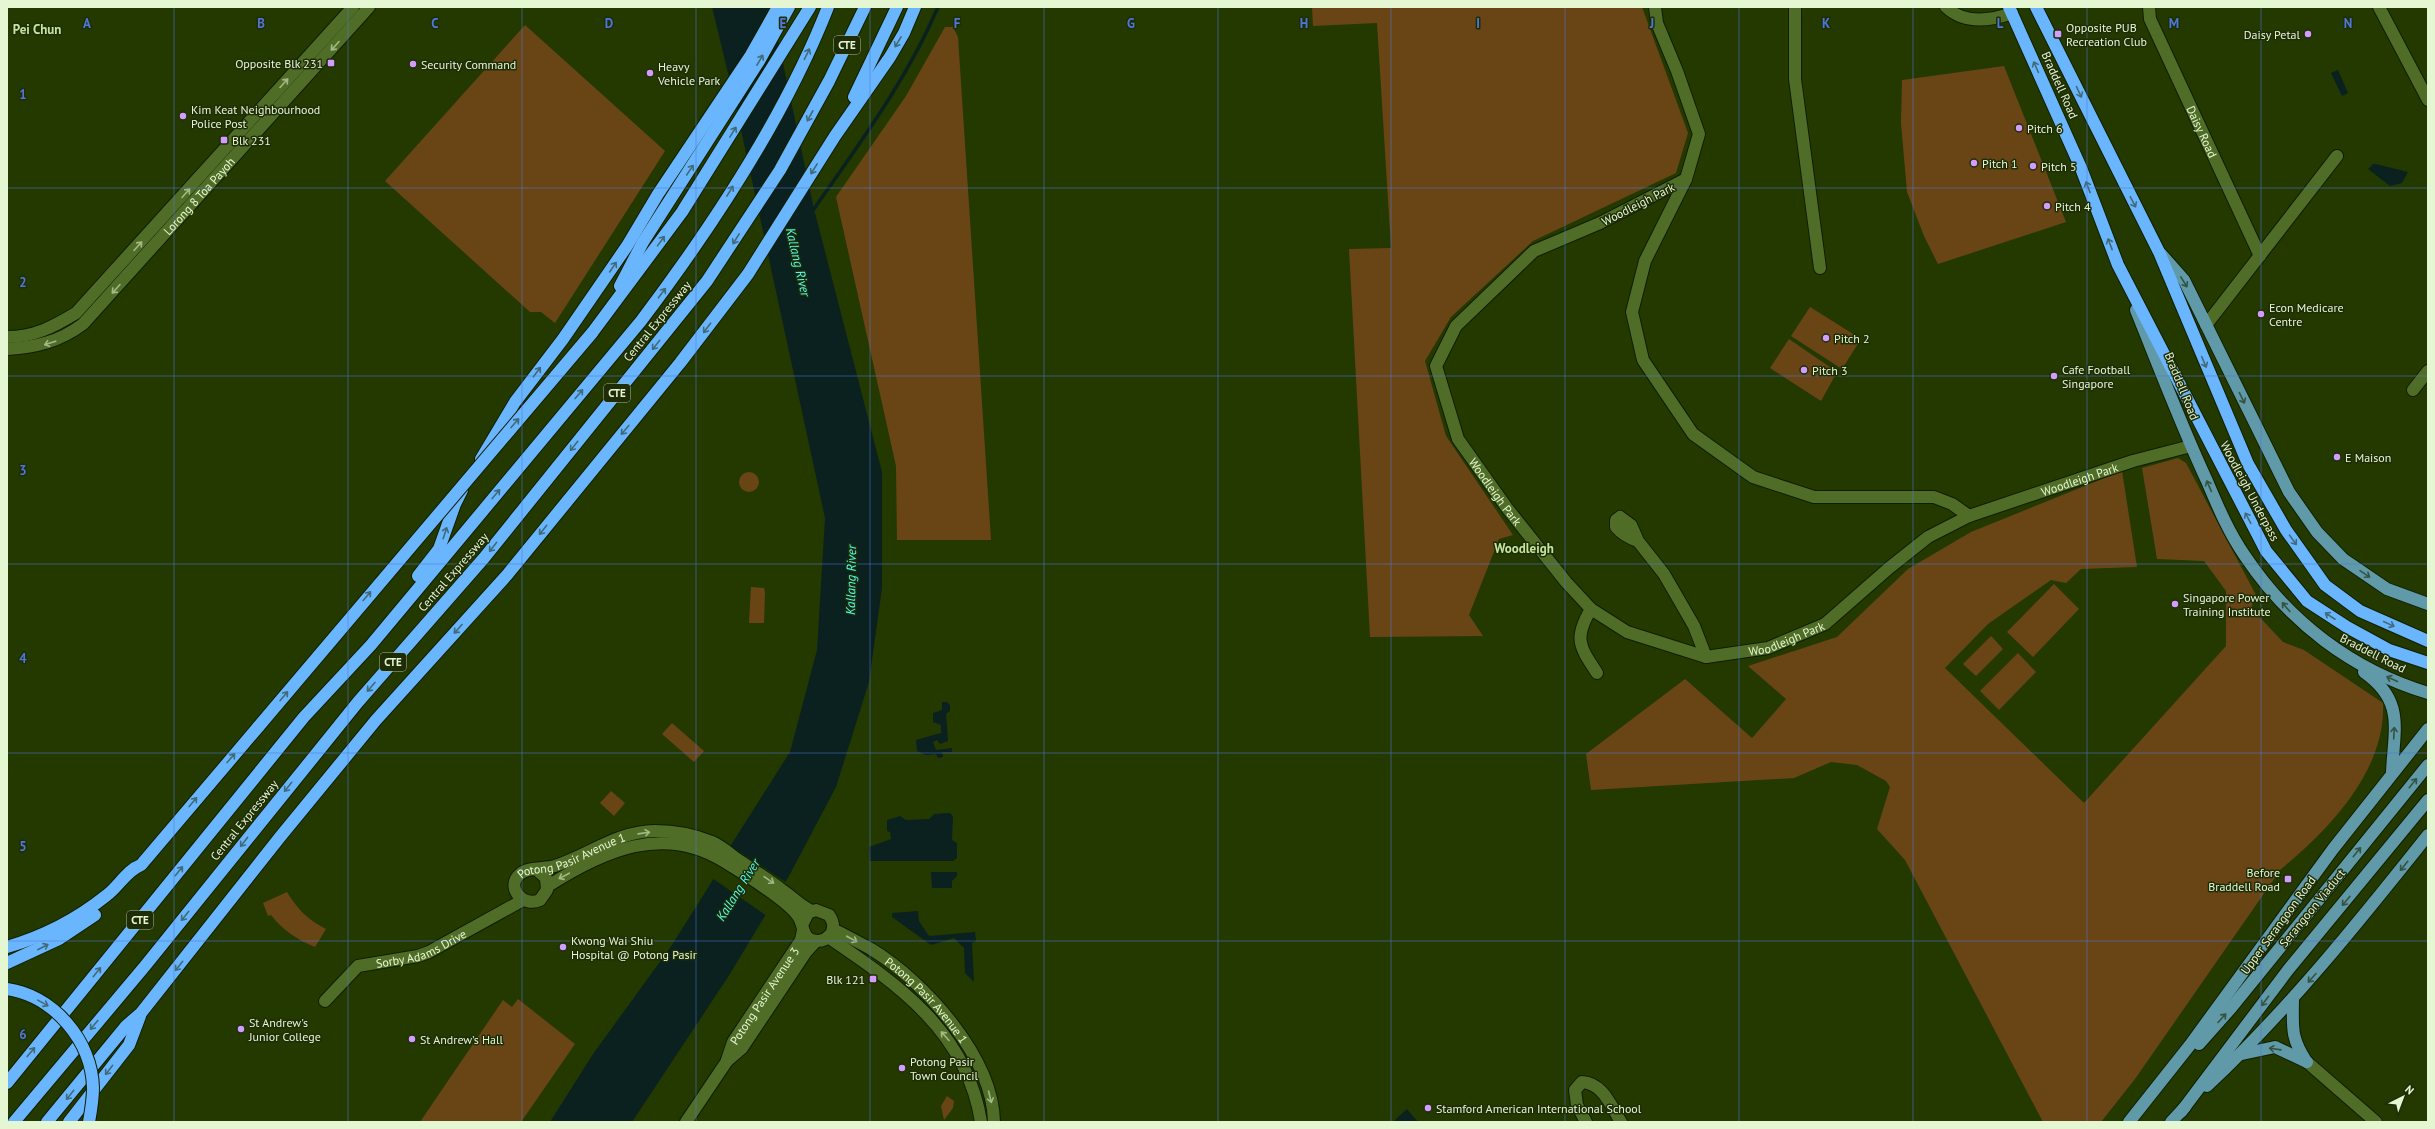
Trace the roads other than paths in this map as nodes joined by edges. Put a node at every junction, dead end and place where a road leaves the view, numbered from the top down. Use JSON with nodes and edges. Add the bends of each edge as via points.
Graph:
{"nodes":[{"id":1,"x":353,"y":7,"type":"edge"},
{"id":2,"x":369,"y":7,"type":"edge"},
{"id":3,"x":778,"y":7,"type":"edge"},
{"id":4,"x":789,"y":7,"type":"edge"},
{"id":5,"x":810,"y":7,"type":"edge"},
{"id":6,"x":828,"y":7,"type":"edge"},
{"id":7,"x":865,"y":7,"type":"edge"},
{"id":8,"x":897,"y":7,"type":"edge"},
{"id":9,"x":915,"y":7,"type":"edge"},
{"id":10,"x":1655,"y":7,"type":"edge"},
{"id":11,"x":1795,"y":7,"type":"edge"},
{"id":12,"x":1946,"y":7,"type":"edge"},
{"id":13,"x":2036,"y":7,"type":"edge"},
{"id":14,"x":2149,"y":7,"type":"edge"},
{"id":15,"x":2379,"y":7,"type":"edge"},
{"id":16,"x":2011,"y":10,"type":"edge"},
{"id":17,"x":2428,"y":100,"type":"edge"},
{"id":18,"x":835,"y":136,"type":"junction"},
{"id":19,"x":2337,"y":156,"type":"dead end"},
{"id":20,"x":1686,"y":179,"type":"junction"},
{"id":21,"x":2159,"y":252,"type":"junction"},
{"id":22,"x":2260,"y":256,"type":"junction"},
{"id":23,"x":2118,"y":265,"type":"junction"},
{"id":24,"x":1820,"y":268,"type":"dead end"},
{"id":25,"x":604,"y":318,"type":"junction"},
{"id":26,"x":2206,"y":325,"type":"junction"},
{"id":27,"x":7,"y":337,"type":"edge"},
{"id":28,"x":7,"y":349,"type":"edge"},
{"id":29,"x":2428,"y":371,"type":"edge"},
{"id":30,"x":2413,"y":390,"type":"dead end"},
{"id":31,"x":2191,"y":446,"type":"junction"},
{"id":32,"x":1969,"y":516,"type":"junction"},
{"id":33,"x":1638,"y":541,"type":"dead end"},
{"id":34,"x":2428,"y":604,"type":"edge"},
{"id":35,"x":1591,"y":609,"type":"junction"},
{"id":36,"x":2428,"y":641,"type":"edge"},
{"id":37,"x":371,"y":646,"type":"junction"},
{"id":38,"x":2336,"y":651,"type":"junction"},
{"id":39,"x":1706,"y":657,"type":"junction"},
{"id":40,"x":2428,"y":663,"type":"edge"},
{"id":41,"x":1597,"y":673,"type":"dead end"},
{"id":42,"x":2428,"y":692,"type":"edge"},
{"id":43,"x":2428,"y":730,"type":"edge"},
{"id":44,"x":2428,"y":765,"type":"edge"},
{"id":45,"x":2392,"y":772,"type":"junction"},
{"id":46,"x":2428,"y":800,"type":"edge"},
{"id":47,"x":2428,"y":835,"type":"edge"},
{"id":48,"x":711,"y":847,"type":"junction"},
{"id":49,"x":141,"y":865,"type":"junction"},
{"id":50,"x":537,"y":870,"type":"junction"},
{"id":51,"x":548,"y":886,"type":"junction"},
{"id":52,"x":523,"y":900,"type":"junction"},
{"id":53,"x":803,"y":918,"type":"junction"},
{"id":54,"x":826,"y":936,"type":"junction"},
{"id":55,"x":7,"y":947,"type":"edge"},
{"id":56,"x":7,"y":963,"type":"edge"},
{"id":57,"x":7,"y":989,"type":"edge"},
{"id":58,"x":2294,"y":998,"type":"junction"},
{"id":59,"x":325,"y":1001,"type":"dead end"},
{"id":60,"x":141,"y":1013,"type":"junction"},
{"id":61,"x":2241,"y":1055,"type":"junction"},
{"id":62,"x":727,"y":1061,"type":"junction"},
{"id":63,"x":2306,"y":1062,"type":"junction"},
{"id":64,"x":7,"y":1083,"type":"edge"},
{"id":65,"x":2181,"y":1112,"type":"junction"},
{"id":66,"x":2130,"y":1121,"type":"edge"},
{"id":67,"x":14,"y":1122,"type":"edge"},
{"id":68,"x":47,"y":1122,"type":"edge"},
{"id":69,"x":69,"y":1122,"type":"edge"},
{"id":70,"x":89,"y":1122,"type":"edge"},
{"id":71,"x":686,"y":1122,"type":"edge"},
{"id":72,"x":981,"y":1122,"type":"edge"},
{"id":73,"x":994,"y":1122,"type":"edge"},
{"id":74,"x":1586,"y":1122,"type":"edge"},
{"id":75,"x":1620,"y":1122,"type":"edge"},
{"id":76,"x":2171,"y":1122,"type":"edge"},
{"id":77,"x":2376,"y":1122,"type":"edge"}],
"edges":[{"from":27,"to":1,"type":"street","name":"Lorong 8 Toa Payoh","one_way":true,"via":[[34,335],[76,313]]},
{"from":2,"to":28,"type":"street","name":"Lorong 8 Toa Payoh","one_way":true,"via":[[83,324],[67,336],[52,342],[33,348]]},
{"from":37,"to":3,"type":"highway","one_way":true,"via":[[377,626],[440,549],[455,504],[515,402],[594,296],[750,55]]},
{"from":25,"to":4,"type":"highway","one_way":true,"via":[[643,242],[759,61]]},
{"from":25,"to":5,"type":"highway","one_way":true,"via":[[682,212]]},
{"from":37,"to":6,"type":"highway","name":"Central Expressway","number":"CTE","one_way":true,"via":[[641,321],[709,224],[762,141],[793,84]]},
{"from":7,"to":67,"type":"highway","name":"Central Expressway","number":"CTE","one_way":true,"via":[[780,170],[727,254],[484,558],[358,702],[145,966]]},
{"from":8,"to":18,"type":"highway"},
{"from":9,"to":18,"type":"highway","one_way":true,"via":[[890,57]]},
{"from":10,"to":20,"type":"street","name":"Woodleigh Park","via":[[1657,23],[1699,134]]},
{"from":11,"to":24,"type":"street","via":[[1795,79]]},
{"from":12,"to":16,"type":"street","via":[[1953,14],[1971,20],[1999,18]]},
{"from":13,"to":21,"type":"highway","name":"Braddell Road","one_way":true},
{"from":14,"to":22,"type":"street","name":"Daisy Road","via":[[2150,19]]},
{"from":15,"to":17,"type":"street"},
{"from":23,"to":16,"type":"highway","name":"Braddell Road","one_way":true,"via":[[2081,168]]},
{"from":18,"to":60,"type":"highway","one_way":true,"via":[[748,274],[680,363],[507,575],[376,720]]},
{"from":19,"to":22,"type":"street"},
{"from":20,"to":32,"type":"street","name":"Woodleigh Park","via":[[1645,261],[1632,312],[1643,360],[1693,434],[1753,477],[1814,497],[1934,498],[1952,504]]},
{"from":20,"to":35,"type":"street","name":"Woodleigh Park","via":[[1600,223],[1534,251],[1456,326],[1436,366],[1458,439],[1512,514]]},
{"from":21,"to":26,"type":"main road","name":"Braddell Road","one_way":true,"via":[[2184,280]]},
{"from":21,"to":36,"type":"highway","name":"Woodleigh Underpass","one_way":true,"via":[[2248,464],[2286,530],[2325,585],[2360,611]]},
{"from":22,"to":26,"type":"street"},
{"from":23,"to":31,"type":"main road","name":"Braddell Road"},
{"from":40,"to":23,"type":"highway","name":"Woodleigh Underpass","one_way":true,"via":[[2389,650],[2307,601],[2266,551]]},
{"from":49,"to":25,"type":"highway","one_way":true,"bridge":true},
{"from":26,"to":34,"type":"main road","name":"Braddell Road","one_way":true,"via":[[2289,492],[2317,532],[2343,559],[2387,589]]},
{"from":29,"to":30,"type":"street"},
{"from":31,"to":32,"type":"street","name":"Woodleigh Park","via":[[2126,464]]},
{"from":38,"to":31,"type":"main road","name":"Braddell Road","one_way":true,"via":[[2289,611],[2245,557],[2228,527]]},
{"from":32,"to":39,"type":"street","name":"Woodleigh Park","via":[[1928,537],[1825,624],[1768,648]]},
{"from":33,"to":39,"type":"street","via":[[1664,574],[1694,626]]},
{"from":35,"to":39,"type":"street","name":"Woodleigh Park","via":[[1627,632]]},
{"from":35,"to":41,"type":"street","via":[[1582,631],[1580,648]]},
{"from":64,"to":37,"type":"highway","name":"Central Expressway","number":"CTE","one_way":true,"via":[[304,717]]},
{"from":42,"to":38,"type":"main road","name":"Braddell Road","one_way":true,"via":[[2412,688]]},
{"from":45,"to":38,"type":"main road","one_way":true,"via":[[2395,712],[2388,693]]},
{"from":43,"to":45,"type":"main road","name":"Upper Serangoon Road"},
{"from":66,"to":44,"type":"main road","name":"Serangoon Viaduct","one_way":true,"via":[[2231,1008]]},
{"from":45,"to":66,"type":"main road","name":"Upper Serangoon Road","via":[[2190,1045]]},
{"from":46,"to":65,"type":"main road","name":"Serangoon Viaduct","one_way":true,"via":[[2288,970]]},
{"from":47,"to":58,"type":"main road","one_way":true,"via":[[2330,958]]},
{"from":50,"to":48,"type":"street","name":"Potong Pasir Avenue 1","one_way":true,"via":[[555,866],[605,843],[655,831],[683,835]]},
{"from":48,"to":51,"type":"street","name":"Potong Pasir Avenue 1","one_way":true,"via":[[650,843],[603,856]]},
{"from":48,"to":53,"type":"street","name":"Potong Pasir Avenue 1","via":[[783,890]]},
{"from":49,"to":55,"type":"highway","via":[[134,867],[109,893],[77,917],[49,933]]},
{"from":56,"to":49,"type":"highway","one_way":true,"via":[[59,939],[97,914],[139,872]]},
{"from":50,"to":51,"type":"street","via":[[546,878]]},
{"from":50,"to":52,"type":"street","name":"Potong Pasir Avenue 1","via":[[526,870],[517,877],[515,890]]},
{"from":51,"to":52,"type":"street","name":"Potong Pasir Avenue 1","via":[[546,894],[540,900]]},
{"from":52,"to":59,"type":"street","name":"Sorby Adams Drive","via":[[429,952],[358,966]]},
{"from":53,"to":54,"type":"street","name":"Potong Pasir Avenue 1","via":[[808,938]]},
{"from":53,"to":54,"type":"street","name":"Potong Pasir Avenue 1","via":[[821,910],[830,915]]},
{"from":53,"to":62,"type":"street","name":"Potong Pasir Avenue 3","via":[[801,940],[733,1042]]},
{"from":54,"to":62,"type":"street","name":"Potong Pasir Avenue 3","via":[[806,952],[742,1048]]},
{"from":72,"to":54,"type":"street","name":"Potong Pasir Avenue 1","one_way":true,"via":[[970,1078],[954,1046],[903,992]]},
{"from":54,"to":73,"type":"street","name":"Potong Pasir Avenue 1","one_way":true,"via":[[872,949],[913,982],[956,1029],[980,1069],[990,1096]]},
{"from":57,"to":70,"type":"highway","one_way":true,"bridge":true,"via":[[31,996],[48,1006],[77,1036],[87,1058],[93,1087]]},
{"from":58,"to":61,"type":"main road"},
{"from":58,"to":63,"type":"main road","via":[[2292,1035]]},
{"from":60,"to":68,"type":"highway","one_way":true,"via":[[126,1026]]},
{"from":60,"to":69,"type":"highway","one_way":true,"via":[[128,1045]]},
{"from":63,"to":61,"type":"main road","one_way":true,"via":[[2274,1048],[2258,1049]]},
{"from":61,"to":65,"type":"main road"},
{"from":62,"to":71,"type":"street","name":"Potong Pasir Avenue 3"},
{"from":63,"to":77,"type":"street"},
{"from":65,"to":76,"type":"main road"},
{"from":74,"to":75,"type":"street","via":[[1577,1105],[1575,1090],[1582,1082],[1598,1086]]}]}
